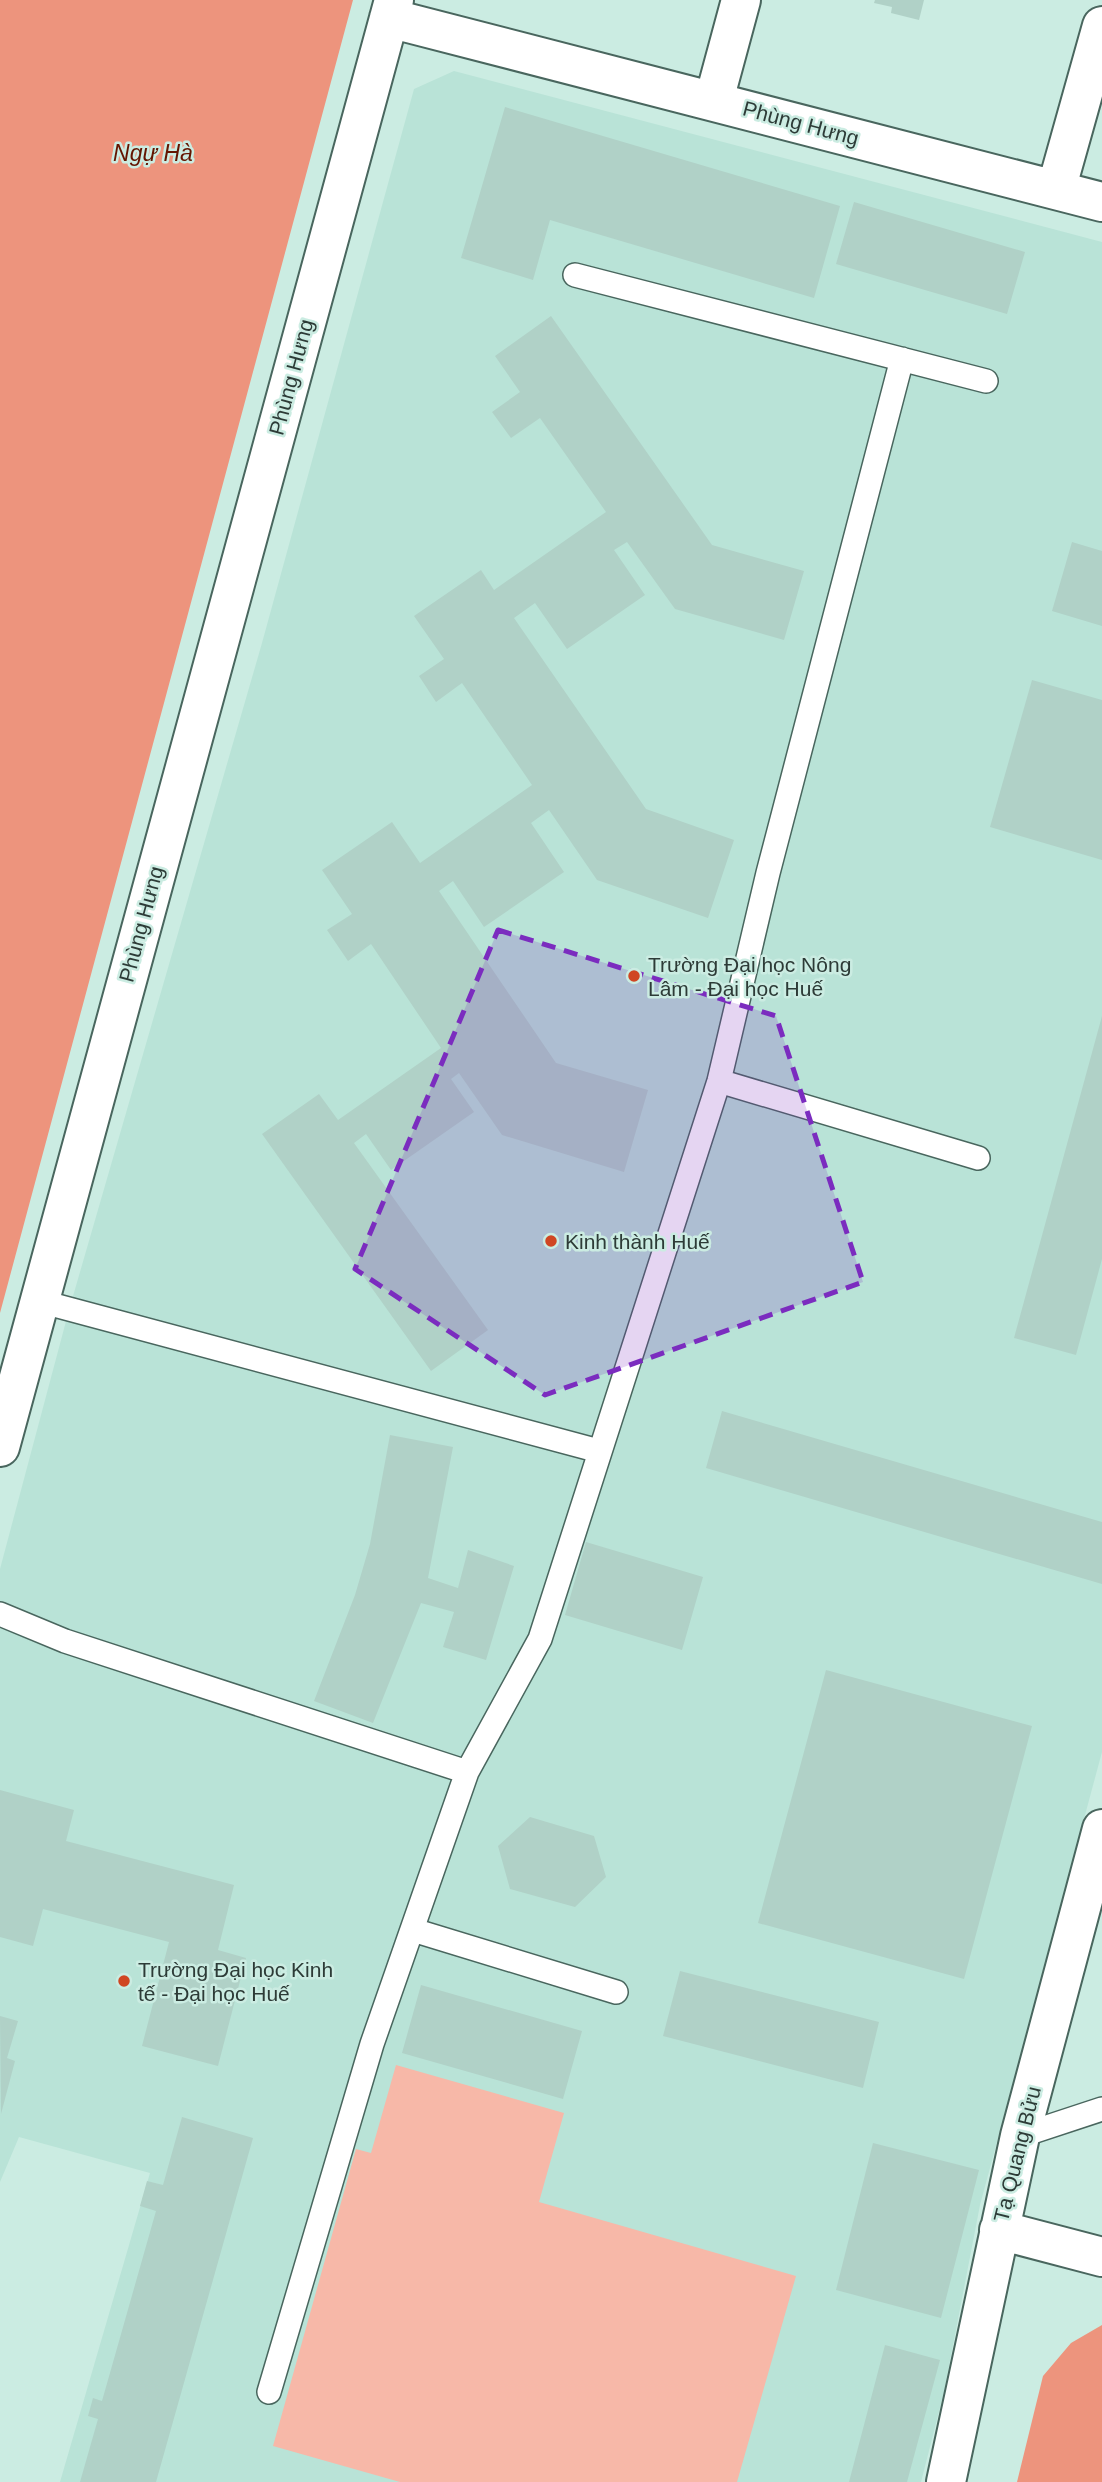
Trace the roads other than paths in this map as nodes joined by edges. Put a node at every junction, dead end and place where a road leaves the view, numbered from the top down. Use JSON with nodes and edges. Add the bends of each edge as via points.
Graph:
{"nodes":[{"id":1,"x":741,"y":0,"type":"edge"},
{"id":2,"x":391,"y":9,"type":"edge"},
{"id":3,"x":1102,"y":26,"type":"edge"},
{"id":4,"x":714,"y":100,"type":"junction"},
{"id":5,"x":1056,"y":190,"type":"junction"},
{"id":6,"x":1102,"y":202,"type":"edge"},
{"id":7,"x":575,"y":275,"type":"dead end"},
{"id":8,"x":902,"y":359,"type":"junction"},
{"id":9,"x":986,"y":381,"type":"dead end"},
{"id":10,"x":719,"y":1081,"type":"junction"},
{"id":11,"x":978,"y":1158,"type":"dead end"},
{"id":12,"x":38,"y":1301,"type":"junction"},
{"id":13,"x":0,"y":1447,"type":"edge"},
{"id":14,"x":599,"y":1451,"type":"junction"},
{"id":15,"x":0,"y":1614,"type":"edge"},
{"id":16,"x":467,"y":1772,"type":"junction"},
{"id":17,"x":1102,"y":1829,"type":"edge"},
{"id":18,"x":412,"y":1930,"type":"junction"},
{"id":19,"x":616,"y":1992,"type":"dead end"},
{"id":20,"x":1102,"y":2109,"type":"edge"},
{"id":21,"x":1020,"y":2136,"type":"junction"},
{"id":22,"x":999,"y":2230,"type":"junction"},
{"id":23,"x":1102,"y":2257,"type":"edge"},
{"id":24,"x":270,"y":2392,"type":"dead end"},
{"id":25,"x":946,"y":2482,"type":"edge"}],
"edges":[{"from":1,"to":4,"type":"street"},
{"from":2,"to":4,"type":"street","name":"Phùng Hưng"},
{"from":2,"to":12,"type":"street","name":"Phùng Hưng"},
{"from":3,"to":5,"type":"street"},
{"from":4,"to":5,"type":"street","name":"Phùng Hưng"},
{"from":5,"to":6,"type":"street","name":"Phùng Hưng"},
{"from":7,"to":8,"type":"lane"},
{"from":8,"to":9,"type":"lane"},
{"from":8,"to":10,"type":"lane","via":[[768,873]]},
{"from":10,"to":11,"type":"lane"},
{"from":10,"to":14,"type":"lane"},
{"from":12,"to":13,"type":"street","name":"Phùng Hưng"},
{"from":12,"to":14,"type":"lane"},
{"from":14,"to":16,"type":"lane","via":[[540,1639]]},
{"from":15,"to":16,"type":"lane","via":[[65,1641]]},
{"from":16,"to":18,"type":"lane"},
{"from":17,"to":21,"type":"street","name":"Tạ Quang Bửu"},
{"from":18,"to":19,"type":"lane"},
{"from":18,"to":24,"type":"lane","via":[[372,2044]]},
{"from":20,"to":21,"type":"lane"},
{"from":21,"to":22,"type":"street","name":"Tạ Quang Bửu"},
{"from":22,"to":23,"type":"street"},
{"from":22,"to":25,"type":"street","name":"Tạ Quang Bửu"}]}
